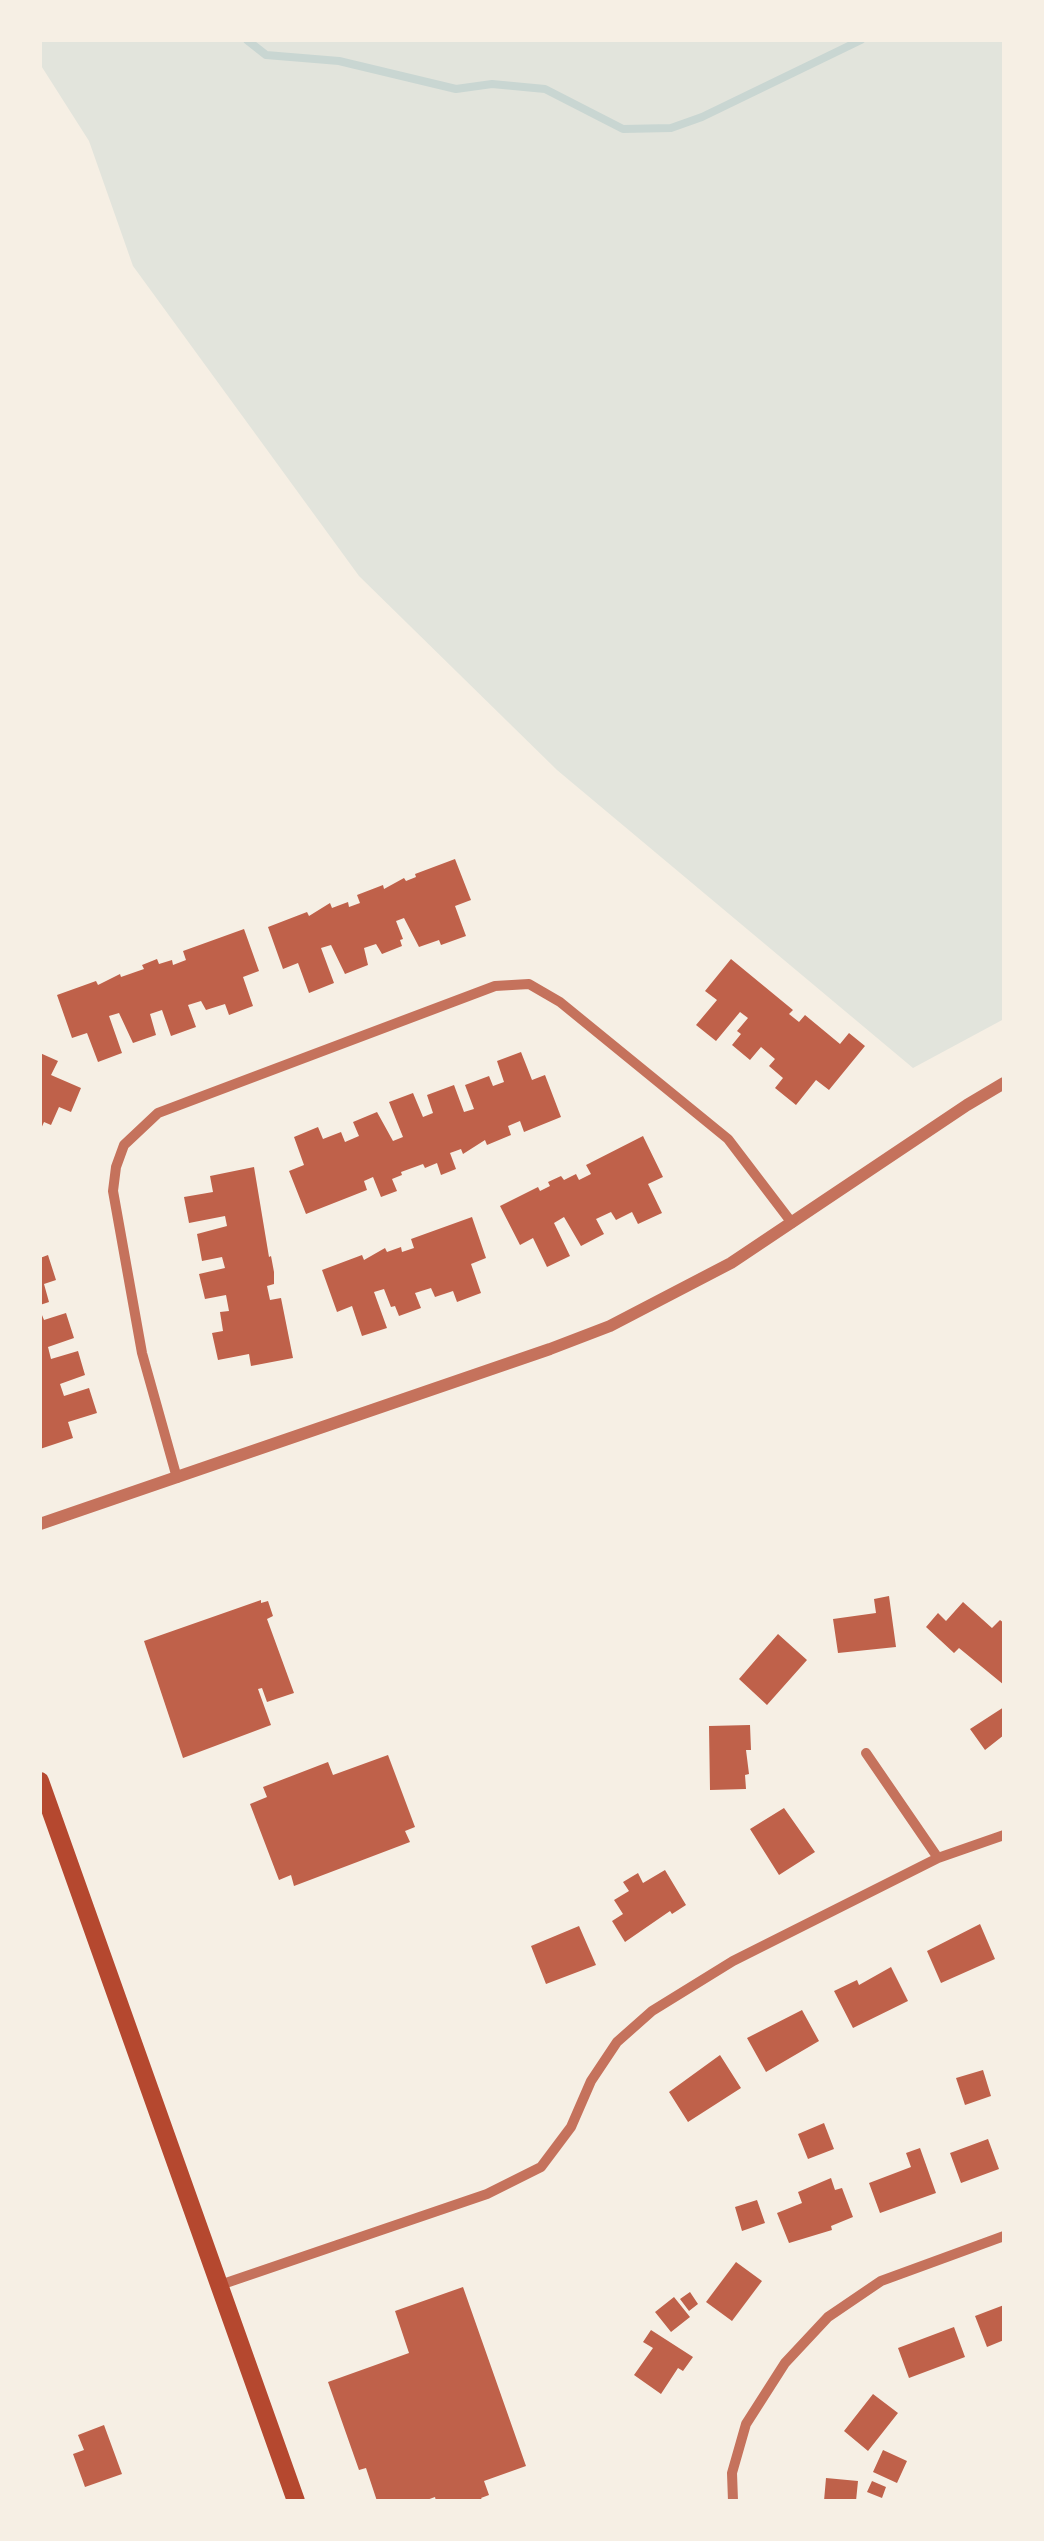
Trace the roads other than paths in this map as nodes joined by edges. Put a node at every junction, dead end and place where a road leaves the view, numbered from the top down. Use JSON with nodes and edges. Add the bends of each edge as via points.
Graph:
{"nodes":[{"id":1,"x":1004,"y":1083,"type":"edge"},
{"id":2,"x":792,"y":1222,"type":"junction"},
{"id":3,"x":176,"y":1478,"type":"junction"},
{"id":4,"x":40,"y":1524,"type":"edge"},
{"id":5,"x":866,"y":1753,"type":"dead end"},
{"id":6,"x":40,"y":1781,"type":"edge"},
{"id":7,"x":1004,"y":1835,"type":"edge"},
{"id":8,"x":938,"y":1858,"type":"junction"},
{"id":9,"x":1004,"y":2236,"type":"edge"},
{"id":10,"x":220,"y":2285,"type":"junction"},
{"id":11,"x":296,"y":2501,"type":"edge"},
{"id":12,"x":733,"y":2501,"type":"edge"}],
"edges":[{"from":1,"to":2,"type":"street"},
{"from":2,"to":3,"type":"street","via":[[731,1263],[610,1326]]},
{"from":2,"to":3,"type":"street","via":[[728,1139],[529,984],[495,986],[158,1113],[124,1146],[113,1191],[142,1352]]},
{"from":3,"to":4,"type":"street"},
{"from":5,"to":8,"type":"street"},
{"from":6,"to":10,"type":"main road"},
{"from":7,"to":8,"type":"street"},
{"from":8,"to":10,"type":"street","via":[[733,1960],[652,2010],[617,2042],[571,2128],[541,2167],[487,2194]]},
{"from":9,"to":12,"type":"street","via":[[881,2281],[828,2316],[785,2363],[746,2424],[732,2473]]},
{"from":10,"to":11,"type":"main road"}]}
